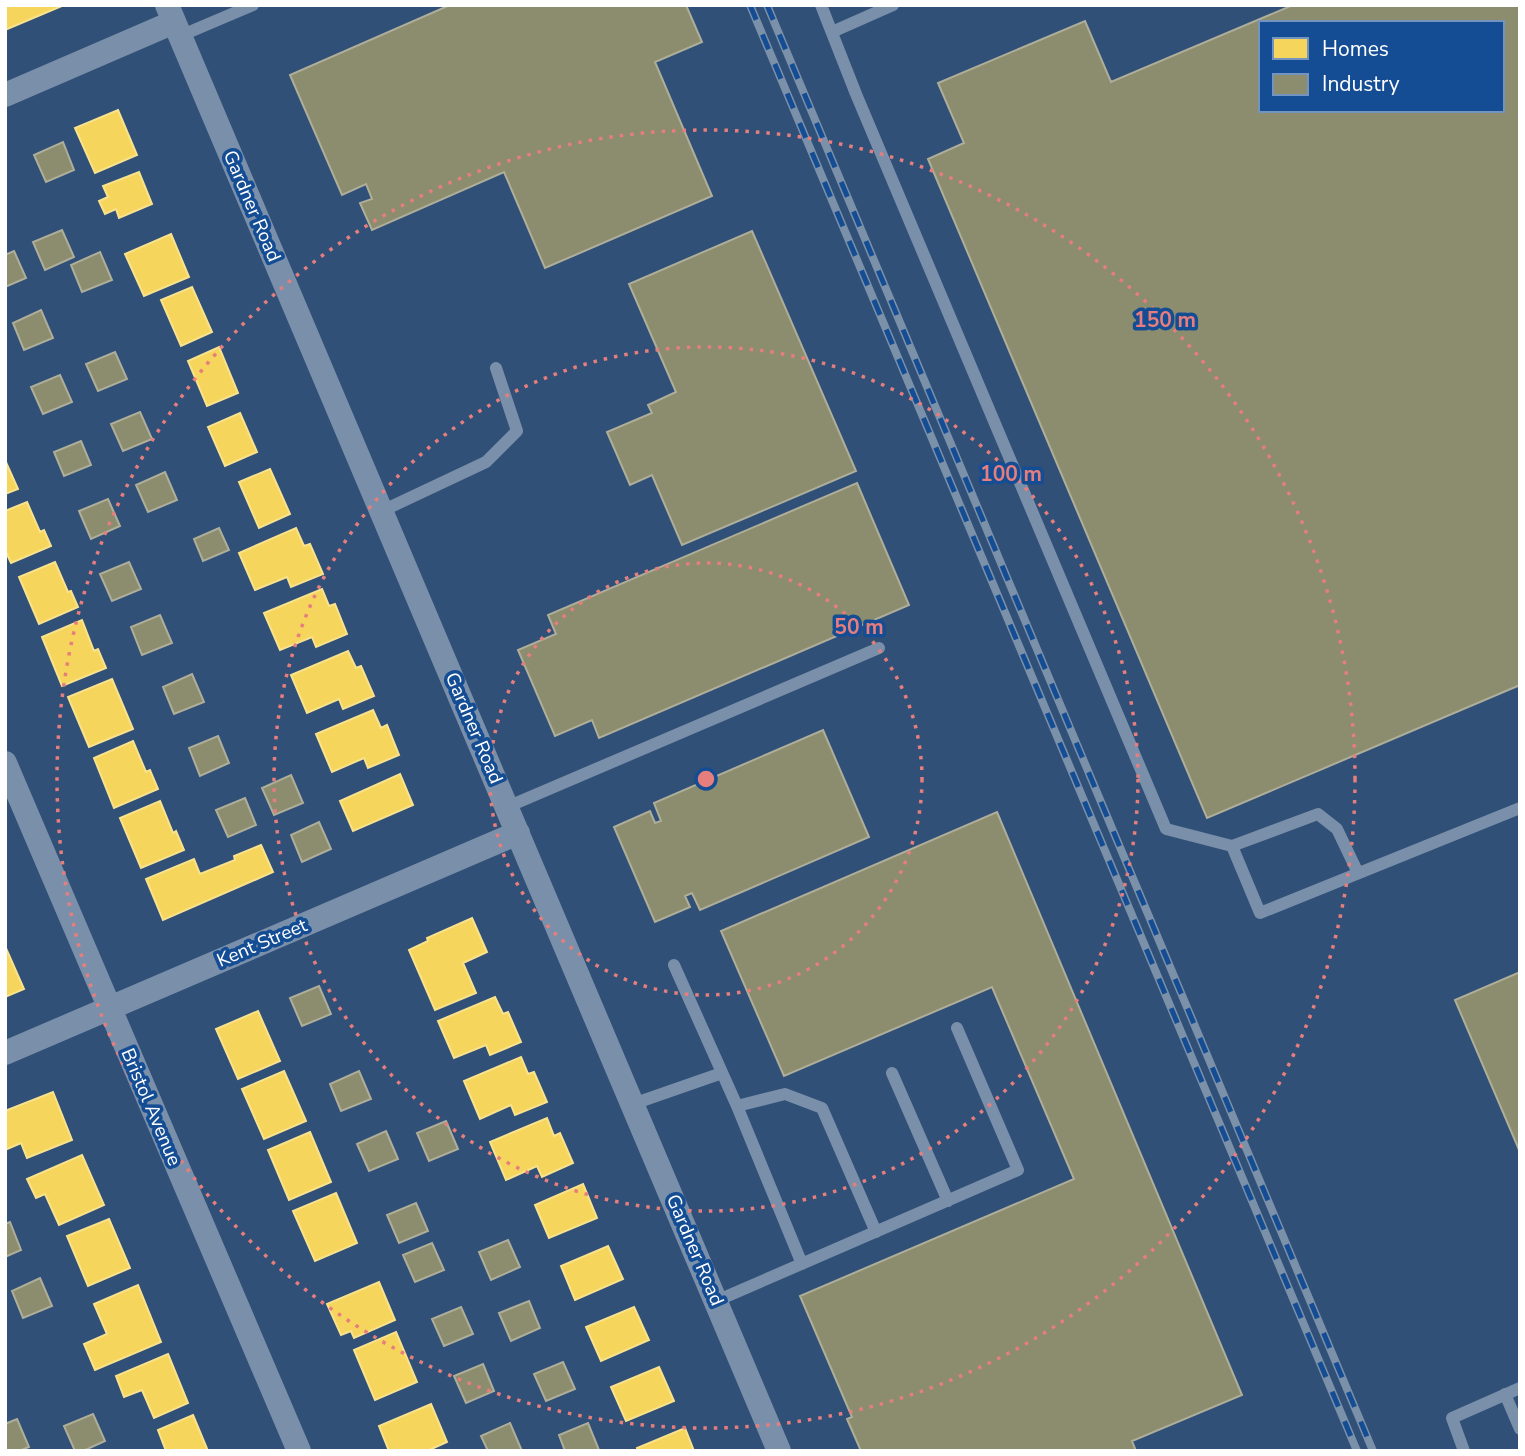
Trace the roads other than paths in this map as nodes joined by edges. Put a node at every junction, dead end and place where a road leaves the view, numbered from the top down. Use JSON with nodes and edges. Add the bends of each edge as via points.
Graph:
{"nodes":[{"id":1,"x":253,"y":5,"type":"edge"},
{"id":2,"x":821,"y":5,"type":"edge"},
{"id":3,"x":893,"y":5,"type":"edge"},
{"id":4,"x":174,"y":21,"type":"edge"},
{"id":5,"x":832,"y":32,"type":"junction"},
{"id":6,"x":5,"y":95,"type":"edge"},
{"id":7,"x":496,"y":368,"type":"dead end"},
{"id":8,"x":382,"y":511,"type":"junction"},
{"id":9,"x":879,"y":649,"type":"dead end"},
{"id":10,"x":5,"y":763,"type":"edge"},
{"id":11,"x":507,"y":807,"type":"junction"},
{"id":12,"x":1520,"y":808,"type":"edge"},
{"id":13,"x":518,"y":833,"type":"junction"},
{"id":14,"x":1232,"y":846,"type":"junction"},
{"id":15,"x":1357,"y":873,"type":"junction"},
{"id":16,"x":674,"y":965,"type":"dead end"},
{"id":17,"x":109,"y":1008,"type":"junction"},
{"id":18,"x":957,"y":1028,"type":"dead end"},
{"id":19,"x":5,"y":1053,"type":"edge"},
{"id":20,"x":722,"y":1073,"type":"junction"},
{"id":21,"x":892,"y":1073,"type":"dead end"},
{"id":22,"x":633,"y":1104,"type":"junction"},
{"id":23,"x":737,"y":1105,"type":"junction"},
{"id":24,"x":948,"y":1201,"type":"junction"},
{"id":25,"x":876,"y":1233,"type":"junction"},
{"id":26,"x":802,"y":1264,"type":"junction"},
{"id":27,"x":716,"y":1301,"type":"junction"},
{"id":28,"x":1520,"y":1388,"type":"edge"},
{"id":29,"x":1505,"y":1394,"type":"junction"},
{"id":30,"x":1520,"y":1429,"type":"edge"},
{"id":31,"x":299,"y":1451,"type":"edge"},
{"id":32,"x":779,"y":1451,"type":"edge"},
{"id":33,"x":1464,"y":1451,"type":"edge"}],
"edges":[{"from":1,"to":4,"type":"lane"},
{"from":2,"to":5,"type":"lane"},
{"from":3,"to":5,"type":"lane"},
{"from":4,"to":6,"type":"street"},
{"from":4,"to":8,"type":"street","name":"Gardner Road"},
{"from":5,"to":14,"type":"lane","via":[[1166,829]]},
{"from":7,"to":8,"type":"lane","via":[[517,431],[486,462]]},
{"from":8,"to":11,"type":"street","name":"Gardner Road"},
{"from":9,"to":11,"type":"lane"},
{"from":10,"to":17,"type":"street","name":"Bristol Avenue"},
{"from":11,"to":13,"type":"street","name":"Gardner Road"},
{"from":12,"to":15,"type":"lane"},
{"from":13,"to":17,"type":"street","name":"Kent Street"},
{"from":13,"to":22,"type":"street","name":"Gardner Road"},
{"from":14,"to":15,"type":"lane","via":[[1318,814],[1337,829]]},
{"from":14,"to":15,"type":"lane","via":[[1259,913]]},
{"from":16,"to":20,"type":"lane"},
{"from":17,"to":19,"type":"street","name":"Kent Street"},
{"from":17,"to":31,"type":"street","name":"Bristol Avenue"},
{"from":18,"to":24,"type":"lane","via":[[1018,1171]]},
{"from":20,"to":22,"type":"lane"},
{"from":20,"to":23,"type":"lane"},
{"from":21,"to":24,"type":"lane"},
{"from":22,"to":27,"type":"street","name":"Gardner Road"},
{"from":23,"to":25,"type":"lane","via":[[785,1094],[822,1108]]},
{"from":23,"to":26,"type":"lane"},
{"from":24,"to":25,"type":"lane"},
{"from":25,"to":26,"type":"lane"},
{"from":26,"to":27,"type":"lane"},
{"from":27,"to":32,"type":"street","name":"Gardner Road"},
{"from":28,"to":29,"type":"lane"},
{"from":29,"to":30,"type":"lane"},
{"from":29,"to":33,"type":"lane","via":[[1452,1418]]}]}
